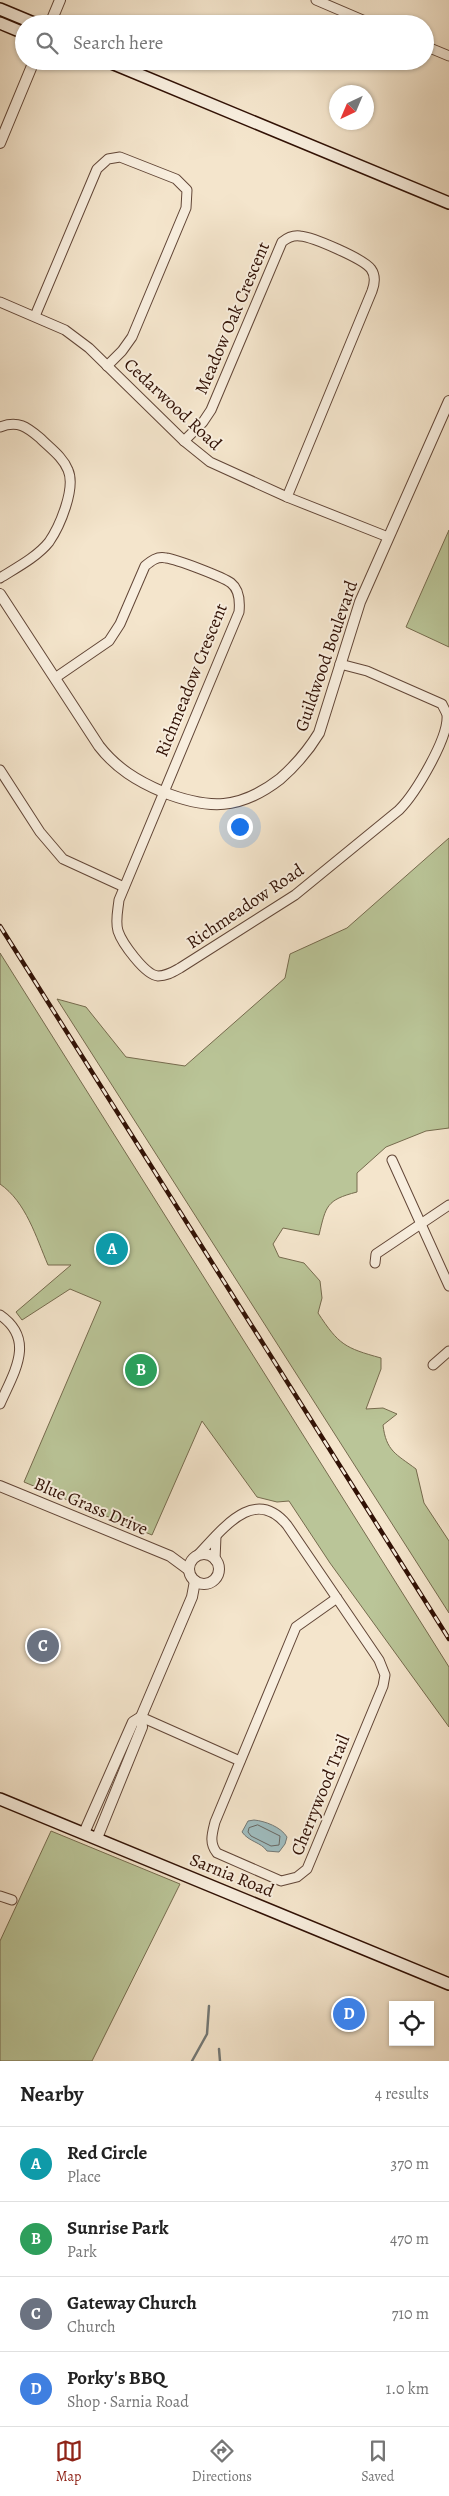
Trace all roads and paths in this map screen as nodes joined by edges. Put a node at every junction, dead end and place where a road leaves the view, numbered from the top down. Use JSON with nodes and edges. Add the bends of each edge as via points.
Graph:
{"nodes":[{"id":1,"x":60,"y":0,"type":"edge"},
{"id":2,"x":316,"y":0,"type":"edge"},
{"id":3,"x":0,"y":9,"type":"edge"},
{"id":4,"x":15,"y":15,"type":"edge"},
{"id":5,"x":54,"y":15,"type":"edge"},
{"id":6,"x":351,"y":15,"type":"edge"},
{"id":7,"x":0,"y":23,"type":"edge"},
{"id":8,"x":15,"y":29,"type":"edge"},
{"id":9,"x":434,"y":50,"type":"edge"},
{"id":10,"x":449,"y":56,"type":"edge"},
{"id":11,"x":30,"y":70,"type":"edge"},
{"id":12,"x":125,"y":70,"type":"edge"},
{"id":13,"x":0,"y":143,"type":"edge"},
{"id":14,"x":448,"y":199,"type":"edge"},
{"id":15,"x":0,"y":302,"type":"edge"},
{"id":16,"x":35,"y":316,"type":"junction"},
{"id":17,"x":107,"y":366,"type":"junction"},
{"id":18,"x":449,"y":401,"type":"edge"},
{"id":19,"x":0,"y":426,"type":"edge"},
{"id":20,"x":184,"y":441,"type":"junction"},
{"id":21,"x":287,"y":497,"type":"junction"},
{"id":22,"x":388,"y":538,"type":"junction"},
{"id":23,"x":0,"y":578,"type":"edge"},
{"id":24,"x":0,"y":594,"type":"edge"},
{"id":25,"x":340,"y":664,"type":"junction"},
{"id":26,"x":55,"y":678,"type":"junction"},
{"id":27,"x":0,"y":770,"type":"edge"},
{"id":28,"x":163,"y":792,"type":"junction"},
{"id":29,"x":124,"y":887,"type":"junction"},
{"id":30,"x":392,"y":1160,"type":"dead end"},
{"id":31,"x":449,"y":1205,"type":"edge"},
{"id":32,"x":420,"y":1223,"type":"junction"},
{"id":33,"x":375,"y":1263,"type":"dead end"},
{"id":34,"x":449,"y":1286,"type":"edge"},
{"id":35,"x":0,"y":1314,"type":"edge"},
{"id":36,"x":449,"y":1352,"type":"edge"},
{"id":37,"x":433,"y":1365,"type":"dead end"},
{"id":38,"x":0,"y":1404,"type":"edge"},
{"id":39,"x":0,"y":1486,"type":"edge"},
{"id":40,"x":216,"y":1536,"type":"junction"},
{"id":41,"x":170,"y":1556,"type":"junction"},
{"id":42,"x":195,"y":1557,"type":"junction"},
{"id":43,"x":215,"y":1560,"type":"junction"},
{"id":44,"x":189,"y":1570,"type":"junction"},
{"id":45,"x":200,"y":1582,"type":"junction"},
{"id":46,"x":337,"y":1598,"type":"junction"},
{"id":47,"x":141,"y":1717,"type":"junction"},
{"id":48,"x":240,"y":1761,"type":"junction"},
{"id":49,"x":0,"y":1799,"type":"edge"},
{"id":50,"x":84,"y":1833,"type":"junction"},
{"id":51,"x":97,"y":1838,"type":"junction"},
{"id":52,"x":0,"y":1896,"type":"edge"},
{"id":53,"x":12,"y":1900,"type":"dead end"},
{"id":54,"x":449,"y":1984,"type":"edge"}],
"edges":[{"from":1,"to":5,"type":"street"},
{"from":2,"to":6,"type":"street"},
{"from":3,"to":4,"type":"main road"},
{"from":7,"to":8,"type":"main road"},
{"from":9,"to":10,"type":"street"},
{"from":11,"to":13,"type":"street"},
{"from":12,"to":14,"type":"main road"},
{"from":15,"to":16,"type":"street","name":"Cedarwood Road"},
{"from":16,"to":17,"type":"street","name":"Cedarwood Road","via":[[65,330]]},
{"from":16,"to":17,"type":"street","via":[[97,169],[104,161],[120,157],[180,182],[188,196],[186,208],[132,337]]},
{"from":17,"to":20,"type":"street","name":"Cedarwood Road"},
{"from":18,"to":22,"type":"street","name":"Guildwood Boulevard"},
{"from":19,"to":23,"type":"street","via":[[10,423],[26,426],[59,456],[71,481],[64,509],[49,541]]},
{"from":20,"to":21,"type":"street","name":"Cedarwood Road","via":[[210,462]]},
{"from":20,"to":21,"type":"street","name":"Meadow Oak Crescent","via":[[211,410],[282,242],[290,237],[305,237],[362,261],[373,273],[372,291]]},
{"from":21,"to":22,"type":"street","name":"Cedarwood Road"},
{"from":22,"to":25,"type":"street","name":"Guildwood Boulevard","via":[[360,602]]},
{"from":24,"to":26,"type":"street","name":"Guildwood Boulevard"},
{"from":25,"to":28,"type":"street","name":"Guildwood Boulevard","via":[[319,733],[309,750],[291,770],[266,789],[248,800],[215,805],[189,802]]},
{"from":25,"to":29,"type":"street","name":"Richmeadow Road","via":[[376,674],[442,704],[448,728],[426,776],[413,795],[295,896],[168,974],[157,976],[148,972],[118,932],[116,918]]},
{"from":26,"to":28,"type":"street","name":"Guildwood Boulevard","via":[[107,757],[137,780]]},
{"from":26,"to":28,"type":"street","name":"Richmeadow Crescent","via":[[110,641],[146,566],[152,560],[164,557],[231,583],[238,592],[239,612]]},
{"from":27,"to":29,"type":"street","via":[[40,832],[63,859]]},
{"from":28,"to":29,"type":"street","name":"Richmeadow Road"},
{"from":30,"to":32,"type":"street"},
{"from":31,"to":32,"type":"street"},
{"from":32,"to":33,"type":"street","via":[[376,1254]]},
{"from":32,"to":34,"type":"street"},
{"from":35,"to":38,"type":"street","via":[[12,1323],[19,1338],[20,1358]]},
{"from":36,"to":37,"type":"street"},
{"from":39,"to":41,"type":"street","name":"Blue Grass Drive"},
{"from":40,"to":42,"type":"street","name":"Cherrywood Trail"},
{"from":40,"to":43,"type":"street"},
{"from":40,"to":46,"type":"street","name":"Cherrywood Trail","via":[[247,1510],[259,1507],[273,1510]]},
{"from":41,"to":42,"type":"street","name":"Blue Grass Drive"},
{"from":41,"to":44,"type":"street","name":"Blue Grass Drive"},
{"from":42,"to":43,"type":"street","via":[[207,1555]]},
{"from":42,"to":44,"type":"street"},
{"from":43,"to":45,"type":"street","via":[[217,1575],[213,1580]]},
{"from":44,"to":45,"type":"street"},
{"from":45,"to":47,"type":"street"},
{"from":46,"to":48,"type":"street","name":"Cherrywood Trail","via":[[296,1627]]},
{"from":46,"to":48,"type":"street","name":"Cherrywood Trail","via":[[379,1660],[385,1675],[307,1869],[297,1877],[281,1881],[217,1852],[212,1846],[215,1822]]},
{"from":47,"to":48,"type":"street"},
{"from":47,"to":50,"type":"street","via":[[133,1722]]},
{"from":47,"to":51,"type":"street","via":[[142,1727]]},
{"from":49,"to":50,"type":"main road","name":"Sarnia Road"},
{"from":50,"to":51,"type":"main road","name":"Sarnia Road"},
{"from":51,"to":54,"type":"main road","name":"Sarnia Road"},
{"from":52,"to":53,"type":"street"}]}
